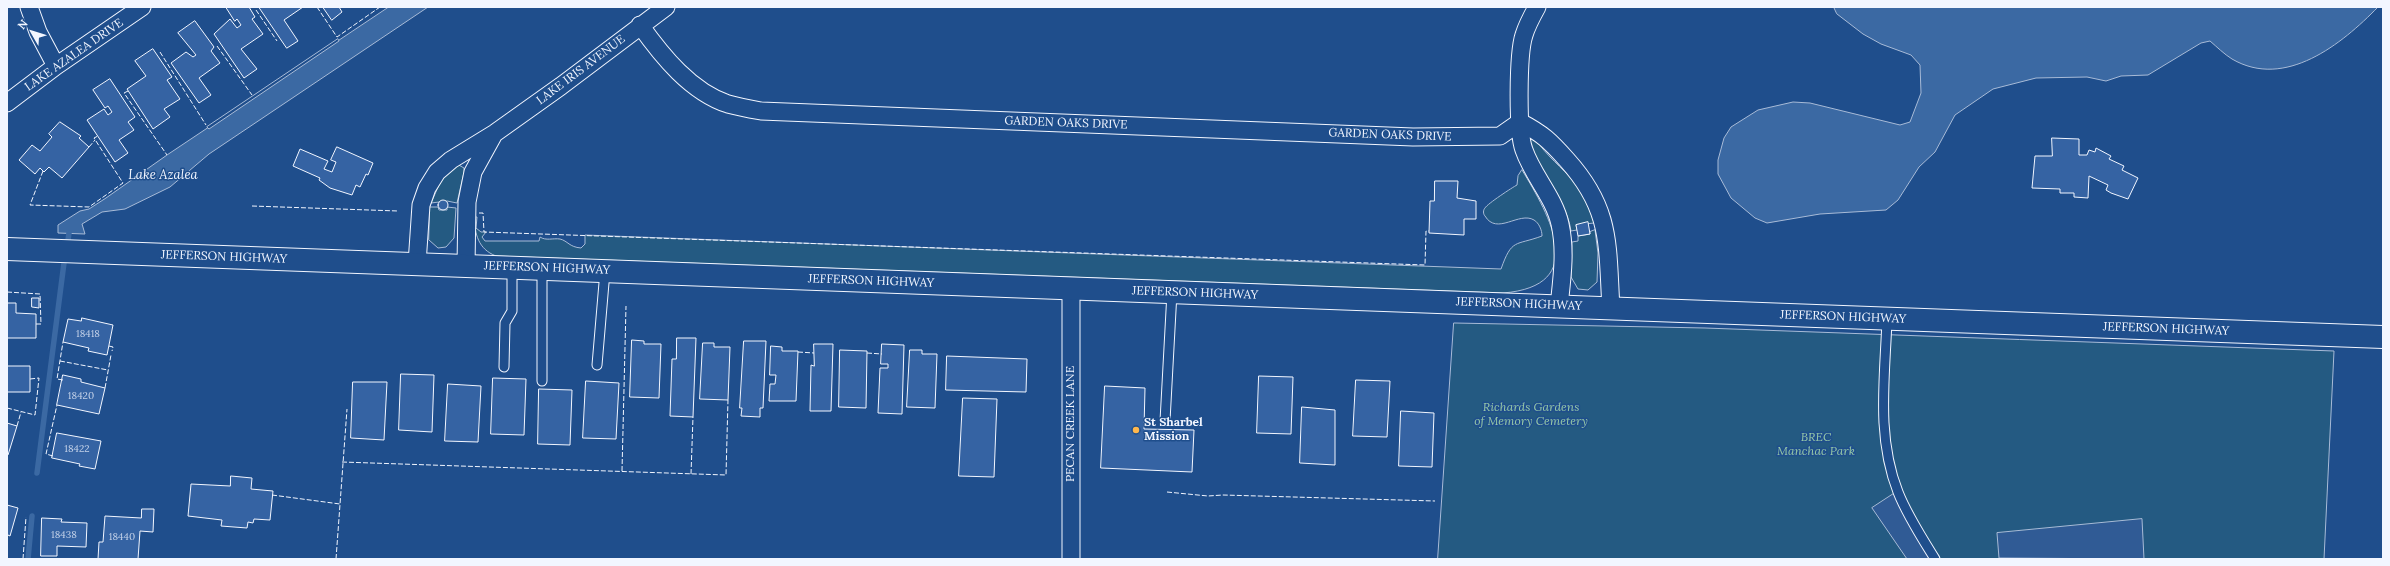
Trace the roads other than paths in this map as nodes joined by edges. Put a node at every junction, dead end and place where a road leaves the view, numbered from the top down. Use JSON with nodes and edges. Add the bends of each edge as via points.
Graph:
{"nodes":[{"id":1,"x":29,"y":7,"type":"edge"},
{"id":2,"x":142,"y":7,"type":"edge"},
{"id":3,"x":666,"y":7,"type":"edge"},
{"id":4,"x":1537,"y":7,"type":"edge"},
{"id":5,"x":640,"y":25,"type":"junction"},
{"id":6,"x":56,"y":66,"type":"junction"},
{"id":7,"x":7,"y":103,"type":"edge"},
{"id":8,"x":1520,"y":122,"type":"junction"},
{"id":9,"x":495,"y":133,"type":"junction"},
{"id":10,"x":7,"y":249,"type":"edge"},
{"id":11,"x":417,"y":264,"type":"junction"},
{"id":12,"x":466,"y":266,"type":"junction"},
{"id":13,"x":512,"y":266,"type":"junction"},
{"id":14,"x":542,"y":267,"type":"junction"},
{"id":15,"x":605,"y":270,"type":"junction"},
{"id":16,"x":1071,"y":289,"type":"junction"},
{"id":17,"x":1172,"y":292,"type":"junction"},
{"id":18,"x":1559,"y":306,"type":"junction"},
{"id":19,"x":1611,"y":308,"type":"junction"},
{"id":20,"x":1887,"y":319,"type":"junction"},
{"id":21,"x":2383,"y":337,"type":"edge"},
{"id":22,"x":597,"y":365,"type":"dead end"},
{"id":23,"x":504,"y":367,"type":"dead end"},
{"id":24,"x":542,"y":381,"type":"dead end"},
{"id":25,"x":1165,"y":421,"type":"dead end"},
{"id":26,"x":1071,"y":559,"type":"edge"},
{"id":27,"x":1935,"y":559,"type":"edge"}],
"edges":[{"from":1,"to":6,"type":"street","via":[[38,32]]},
{"from":2,"to":6,"type":"street","name":"LAKE AZALEA DRIVE"},
{"from":3,"to":5,"type":"street","name":"LAKE IRIS AVENUE"},
{"from":4,"to":8,"type":"street","via":[[1524,35],[1519,76]]},
{"from":5,"to":8,"type":"street","name":"GARDEN OAKS DRIVE","via":[[651,42],[679,72],[701,90],[728,103],[761,111],[1413,137],[1500,136]]},
{"from":5,"to":9,"type":"street","name":"LAKE IRIS AVENUE"},
{"from":6,"to":7,"type":"street","name":"LAKE AZALEA DRIVE"},
{"from":8,"to":18,"type":"street","via":[[1523,149],[1555,208],[1560,224],[1564,249]]},
{"from":8,"to":19,"type":"street","via":[[1542,134],[1580,175],[1592,192],[1604,223]]},
{"from":9,"to":11,"type":"street","name":"LAKE IRIS AVENUE","via":[[451,160],[437,172],[427,188],[421,205]]},
{"from":9,"to":12,"type":"street","name":"LAKE IRIS AVENUE","via":[[473,172],[467,202]]},
{"from":10,"to":11,"type":"main road","name":"JEFFERSON HIGHWAY"},
{"from":11,"to":12,"type":"main road","name":"JEFFERSON HIGHWAY"},
{"from":12,"to":13,"type":"main road","name":"JEFFERSON HIGHWAY"},
{"from":13,"to":14,"type":"main road","name":"JEFFERSON HIGHWAY"},
{"from":13,"to":23,"type":"lane","via":[[512,311],[506,323]]},
{"from":14,"to":15,"type":"main road","name":"JEFFERSON HIGHWAY"},
{"from":14,"to":24,"type":"lane"},
{"from":15,"to":16,"type":"main road","name":"JEFFERSON HIGHWAY"},
{"from":15,"to":22,"type":"lane"},
{"from":16,"to":17,"type":"main road","name":"JEFFERSON HIGHWAY"},
{"from":16,"to":26,"type":"street","name":"PECAN CREEK LANE"},
{"from":17,"to":18,"type":"main road","name":"JEFFERSON HIGHWAY"},
{"from":17,"to":25,"type":"lane"},
{"from":18,"to":19,"type":"main road","name":"JEFFERSON HIGHWAY"},
{"from":19,"to":20,"type":"main road","name":"JEFFERSON HIGHWAY"},
{"from":20,"to":21,"type":"main road","name":"JEFFERSON HIGHWAY"},
{"from":20,"to":27,"type":"lane","via":[[1882,414],[1886,453],[1902,502]]}]}
